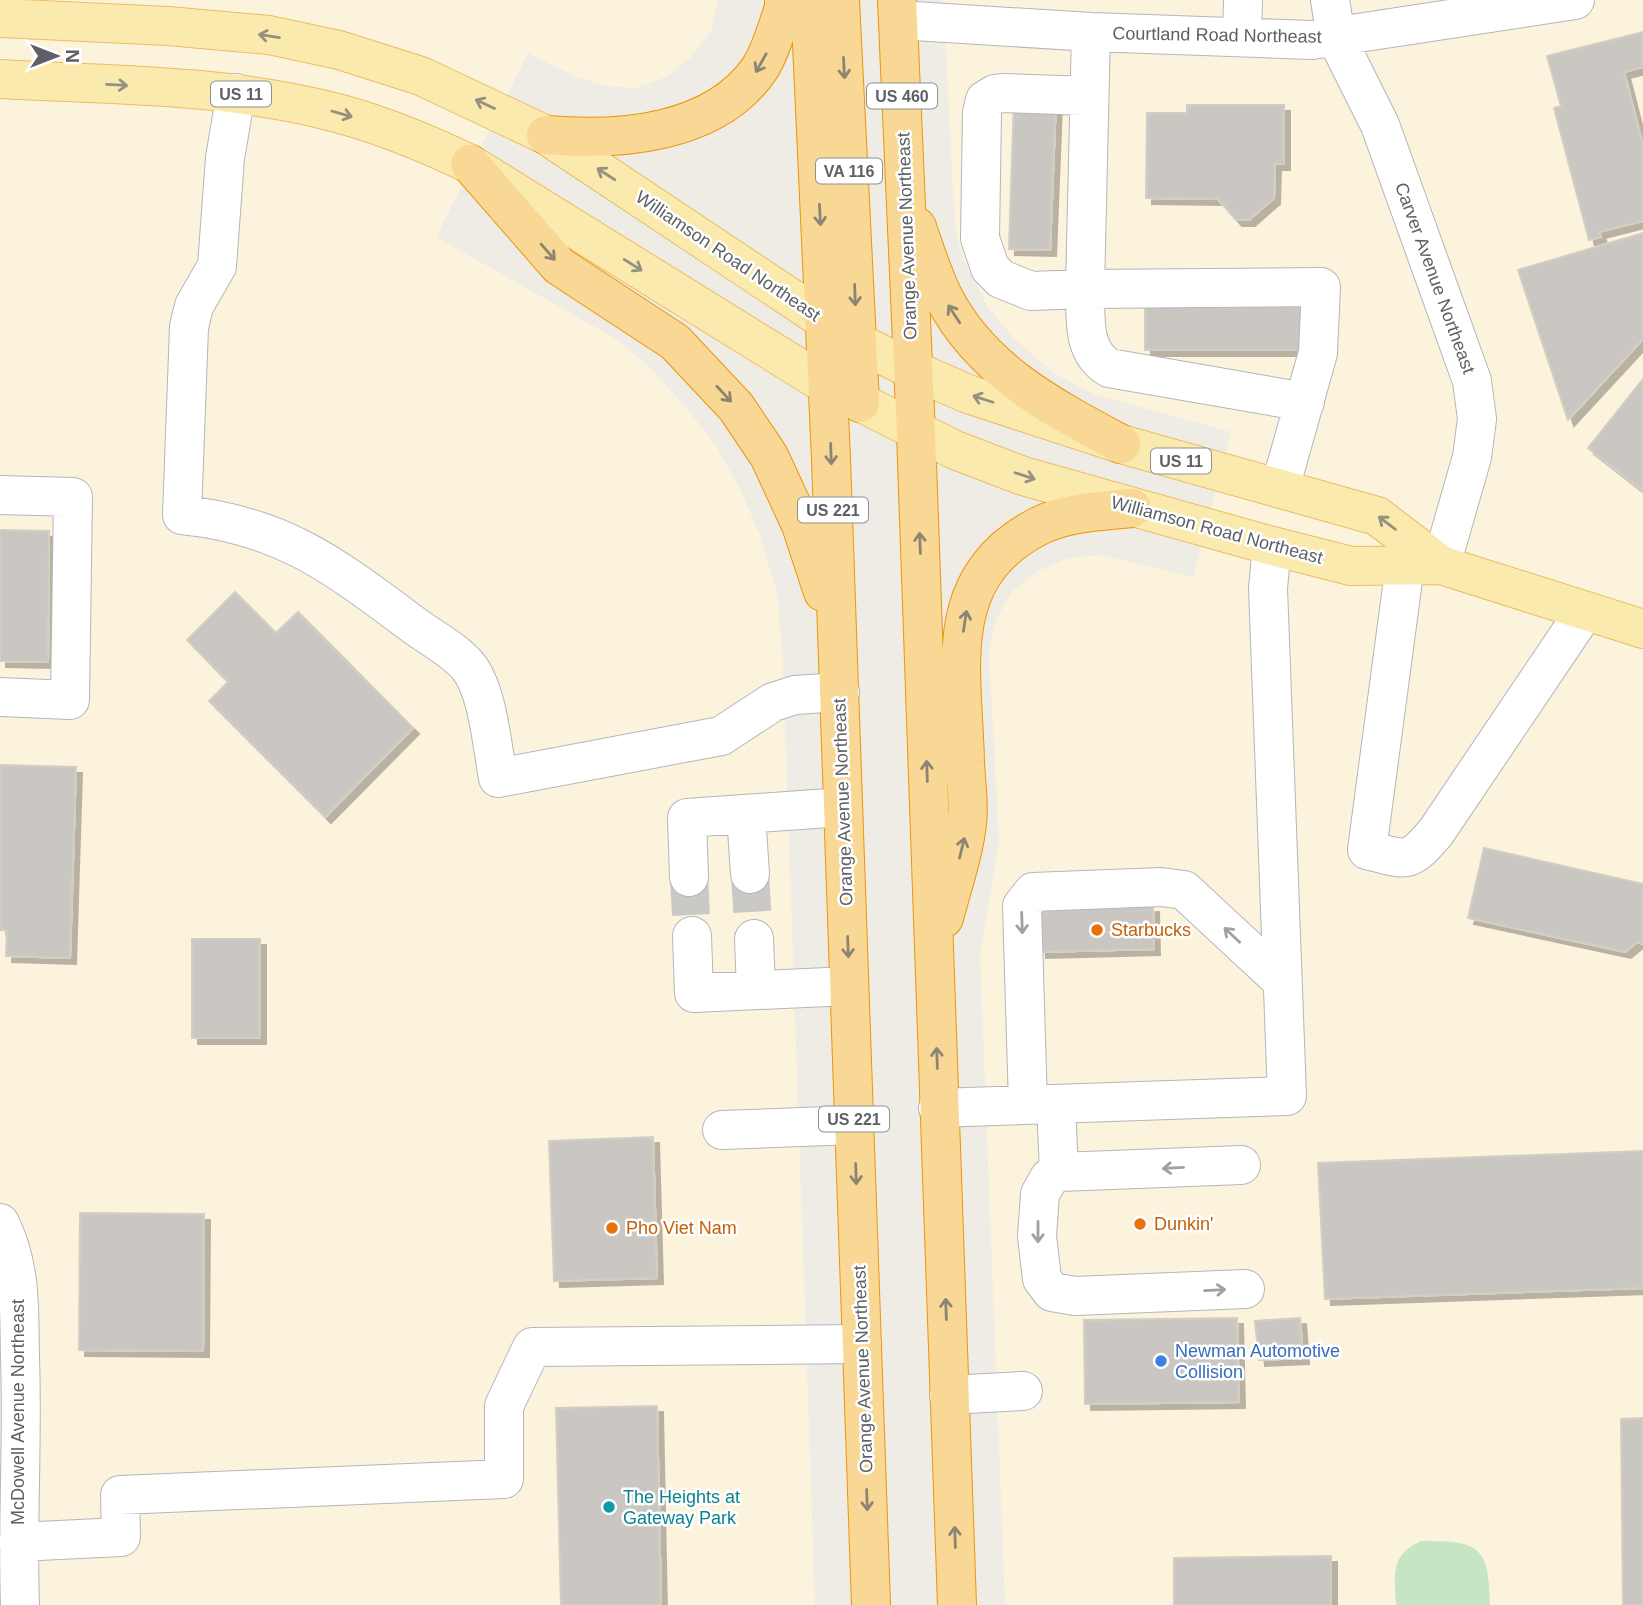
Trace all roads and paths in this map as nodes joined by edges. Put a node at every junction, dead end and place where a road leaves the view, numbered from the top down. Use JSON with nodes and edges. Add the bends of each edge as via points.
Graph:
{"nodes":[{"id":1,"x":784,"y":0,"type":"edge"},
{"id":2,"x":810,"y":0,"type":"edge"},
{"id":3,"x":840,"y":0,"type":"edge"},
{"id":4,"x":1330,"y":0,"type":"edge"},
{"id":5,"x":1575,"y":0,"type":"edge"},
{"id":6,"x":898,"y":10,"type":"edge"},
{"id":7,"x":1242,"y":18,"type":"edge"},
{"id":8,"x":0,"y":19,"type":"edge"},
{"id":9,"x":1091,"y":32,"type":"junction"},
{"id":10,"x":1336,"y":37,"type":"junction"},
{"id":11,"x":0,"y":79,"type":"edge"},
{"id":12,"x":236,"y":93,"type":"junction"},
{"id":13,"x":1089,"y":96,"type":"junction"},
{"id":14,"x":546,"y":135,"type":"junction"},
{"id":15,"x":470,"y":164,"type":"junction"},
{"id":16,"x":905,"y":192,"type":"junction"},
{"id":17,"x":1085,"y":289,"type":"junction"},
{"id":18,"x":825,"y":321,"type":"junction"},
{"id":19,"x":857,"y":342,"type":"junction"},
{"id":20,"x":913,"y":370,"type":"junction"},
{"id":21,"x":844,"y":394,"type":"junction"},
{"id":22,"x":1305,"y":402,"type":"junction"},
{"id":23,"x":916,"y":433,"type":"junction"},
{"id":24,"x":1121,"y":444,"type":"junction"},
{"id":25,"x":1280,"y":488,"type":"junction"},
{"id":26,"x":0,"y":495,"type":"edge"},
{"id":27,"x":1132,"y":508,"type":"junction"},
{"id":28,"x":1272,"y":546,"type":"junction"},
{"id":29,"x":1423,"y":565,"type":"junction"},
{"id":30,"x":1585,"y":611,"type":"junction"},
{"id":31,"x":1643,"y":629,"type":"edge"},
{"id":32,"x":837,"y":634,"type":"junction"},
{"id":33,"x":840,"y":692,"type":"junction"},
{"id":34,"x":0,"y":697,"type":"edge"},
{"id":35,"x":843,"y":807,"type":"junction"},
{"id":36,"x":746,"y":814,"type":"junction"},
{"id":37,"x":750,"y":874,"type":"tunnel mouth"},
{"id":38,"x":690,"y":877,"type":"tunnel mouth"},
{"id":39,"x":692,"y":936,"type":"tunnel mouth"},
{"id":40,"x":754,"y":939,"type":"tunnel mouth"},
{"id":41,"x":933,"y":961,"type":"junction"},
{"id":42,"x":1282,"y":981,"type":"junction"},
{"id":43,"x":849,"y":986,"type":"junction"},
{"id":44,"x":757,"y":990,"type":"junction"},
{"id":45,"x":1042,"y":1105,"type":"junction"},
{"id":46,"x":938,"y":1108,"type":"junction"},
{"id":47,"x":854,"y":1125,"type":"junction"},
{"id":48,"x":722,"y":1130,"type":"dead end"},
{"id":49,"x":1241,"y":1165,"type":"dead end"},
{"id":50,"x":1059,"y":1172,"type":"junction"},
{"id":51,"x":0,"y":1223,"type":"edge"},
{"id":52,"x":1245,"y":1289,"type":"dead end"},
{"id":53,"x":862,"y":1344,"type":"junction"},
{"id":54,"x":1023,"y":1391,"type":"dead end"},
{"id":55,"x":949,"y":1395,"type":"junction"},
{"id":56,"x":18,"y":1542,"type":"junction"},
{"id":57,"x":20,"y":1605,"type":"edge"},
{"id":58,"x":871,"y":1605,"type":"edge"},
{"id":59,"x":957,"y":1605,"type":"edge"}],
"edges":[{"from":1,"to":14,"type":"highway","one_way":true,"via":[[761,67],[726,103],[692,120],[656,130],[594,139]]},
{"from":2,"to":18,"type":"highway","name":"Orange Avenue Northeast","one_way":true},
{"from":3,"to":19,"type":"highway","number":"VA 116","one_way":true},
{"from":4,"to":10,"type":"street","name":"Carver Avenue Northeast"},
{"from":5,"to":10,"type":"street","name":"Courtland Road Northeast"},
{"from":6,"to":9,"type":"street","name":"Courtland Road Northeast"},
{"from":6,"to":16,"type":"highway","name":"Orange Avenue Northeast","number":"US 460"},
{"from":7,"to":9,"type":"street","name":"Courtland Road Northeast"},
{"from":7,"to":10,"type":"street","name":"Courtland Road Northeast","via":[[1312,40]]},
{"from":14,"to":8,"type":"main road","name":"Williamson Road Northeast","number":"US 11","one_way":true,"via":[[421,76],[339,50],[268,35]]},
{"from":9,"to":13,"type":"street"},
{"from":10,"to":29,"type":"street","name":"Carver Avenue Northeast","via":[[1380,125],[1472,381],[1477,419],[1472,457]]},
{"from":11,"to":12,"type":"main road","name":"Williamson Road Northeast","number":"US 11","one_way":true},
{"from":12,"to":15,"type":"main road","name":"Williamson Road Northeast","number":"US 11","one_way":true,"via":[[364,121]]},
{"from":12,"to":33,"type":"street","via":[[225,158],[217,266],[194,306],[189,327],[182,515],[223,519],[299,545],[467,665],[483,701],[498,778],[722,736],[772,702],[795,695]]},
{"from":13,"to":17,"type":"street"},
{"from":13,"to":17,"type":"street","via":[[995,94],[985,100],[982,112],[980,238],[990,268],[1001,279],[1031,290]]},
{"from":18,"to":14,"type":"main road","name":"Williamson Road Northeast","number":"US 11","one_way":true},
{"from":15,"to":21,"type":"main road","name":"Williamson Road Northeast","number":"US 11","one_way":true},
{"from":15,"to":32,"type":"highway","one_way":true,"via":[[559,266],[675,342],[736,407],[769,456],[801,525]]},
{"from":16,"to":20,"type":"highway","name":"Orange Avenue Northeast","number":"US 460"},
{"from":24,"to":16,"type":"highway","one_way":true,"via":[[1046,403],[997,367],[967,334],[944,298]]},
{"from":17,"to":22,"type":"street","via":[[1091,351],[1108,368]]},
{"from":17,"to":22,"type":"street","via":[[1321,287],[1318,353]]},
{"from":18,"to":19,"type":"main road","name":"Williamson Road Northeast","number":"US 11"},
{"from":18,"to":21,"type":"highway","name":"Orange Avenue Northeast"},
{"from":19,"to":20,"type":"main road","name":"Williamson Road Northeast","number":"US 11"},
{"from":19,"to":21,"type":"highway","number":"VA 116"},
{"from":20,"to":23,"type":"highway","name":"Orange Avenue Northeast"},
{"from":24,"to":20,"type":"main road","name":"Williamson Road Northeast","number":"US 11","one_way":true,"via":[[968,394]]},
{"from":21,"to":23,"type":"main road","name":"Williamson Road Northeast","number":"US 11"},
{"from":21,"to":32,"type":"highway","name":"Orange Avenue Northeast","number":"US 221","one_way":true},
{"from":22,"to":25,"type":"street"},
{"from":23,"to":27,"type":"main road","name":"Williamson Road Northeast","number":"US 11","one_way":true,"via":[[1023,475]]},
{"from":41,"to":23,"type":"highway","name":"Orange Avenue Northeast","one_way":true},
{"from":24,"to":25,"type":"main road","name":"Williamson Road Northeast","number":"US 11"},
{"from":29,"to":25,"type":"main road","name":"Williamson Road Northeast","number":"US 11","one_way":true,"via":[[1377,516]]},
{"from":26,"to":34,"type":"street","via":[[73,497],[70,700]]},
{"from":27,"to":28,"type":"main road","name":"Williamson Road Northeast","number":"US 11"},
{"from":41,"to":27,"type":"highway","one_way":true,"via":[[967,829],[962,634],[968,598],[1003,550],[1040,526],[1078,514]]},
{"from":28,"to":29,"type":"main road","name":"Williamson Road Northeast","number":"US 11","via":[[1351,566]]},
{"from":28,"to":42,"type":"street","via":[[1268,588]]},
{"from":29,"to":30,"type":"main road","name":"Williamson Road Northeast","number":"US 11"},
{"from":29,"to":30,"type":"street","name":"Carver Avenue Northeast","via":[[1367,850],[1406,858],[1417,854]]},
{"from":30,"to":31,"type":"main road","name":"Williamson Road Northeast","number":"US 11"},
{"from":32,"to":33,"type":"highway","name":"Orange Avenue Northeast","number":"US 221"},
{"from":33,"to":35,"type":"highway","name":"Orange Avenue Northeast","number":"US 221"},
{"from":35,"to":36,"type":"street"},
{"from":35,"to":43,"type":"highway","name":"Orange Avenue Northeast","number":"US 221","one_way":true},
{"from":36,"to":37,"type":"street"},
{"from":36,"to":38,"type":"street","via":[[687,818]]},
{"from":39,"to":44,"type":"street","via":[[694,993]]},
{"from":40,"to":44,"type":"street"},
{"from":46,"to":41,"type":"highway","name":"Orange Avenue Northeast","one_way":true},
{"from":42,"to":45,"type":"street","via":[[1287,1096]]},
{"from":42,"to":45,"type":"street","one_way":true,"via":[[1184,890],[1032,892],[1022,906]]},
{"from":43,"to":44,"type":"street"},
{"from":43,"to":47,"type":"highway","name":"Orange Avenue Northeast","number":"US 221"},
{"from":45,"to":46,"type":"street"},
{"from":45,"to":50,"type":"street"},
{"from":55,"to":46,"type":"highway","name":"Orange Avenue Northeast","one_way":true},
{"from":47,"to":48,"type":"street"},
{"from":47,"to":53,"type":"highway","name":"Orange Avenue Northeast","number":"US 221","one_way":true},
{"from":49,"to":50,"type":"street","one_way":true},
{"from":50,"to":52,"type":"street","one_way":true,"via":[[1049,1178],[1040,1194],[1037,1236],[1042,1279],[1052,1292],[1075,1296]]},
{"from":51,"to":56,"type":"street","name":"McDowell Avenue Northeast","via":[[18,1272],[22,1401]]},
{"from":53,"to":56,"type":"street","via":[[532,1347],[504,1406],[504,1479],[120,1495],[121,1537]]},
{"from":53,"to":58,"type":"highway","name":"Orange Avenue Northeast","number":"US 221","one_way":true},
{"from":54,"to":55,"type":"street"},
{"from":59,"to":55,"type":"highway","name":"Orange Avenue Northeast","one_way":true},
{"from":56,"to":57,"type":"street","name":"McDowell Avenue Northeast"}]}
